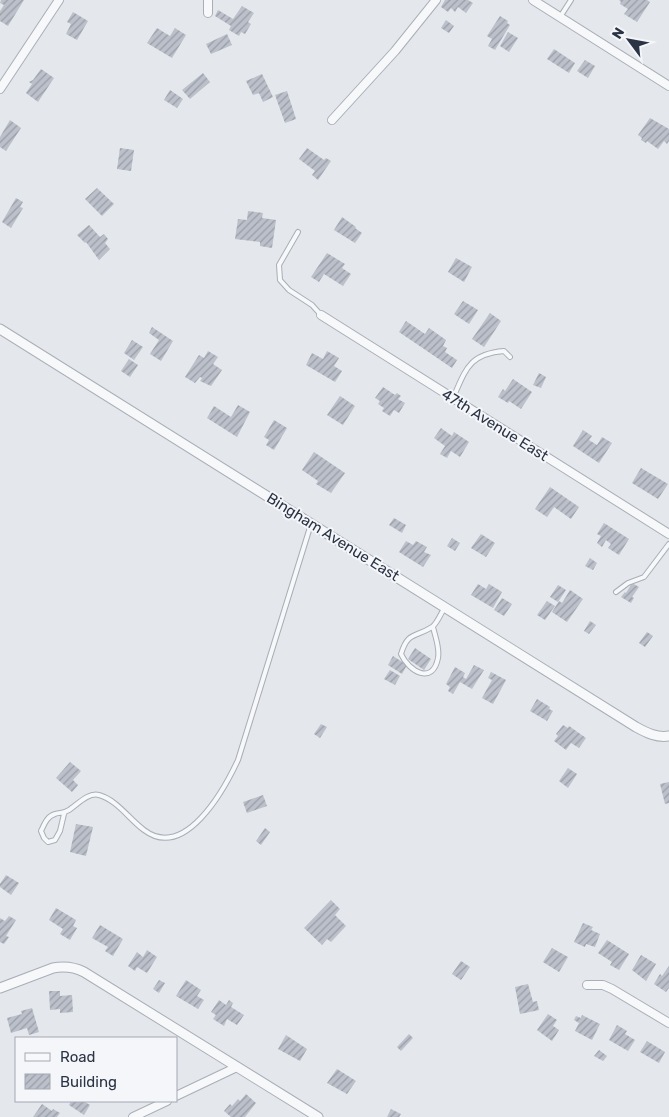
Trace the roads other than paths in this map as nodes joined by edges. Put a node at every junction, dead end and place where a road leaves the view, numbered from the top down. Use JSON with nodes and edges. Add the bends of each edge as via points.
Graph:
{"nodes":[{"id":1,"x":59,"y":0,"type":"edge"},
{"id":2,"x":208,"y":0,"type":"edge"},
{"id":3,"x":436,"y":0,"type":"edge"},
{"id":4,"x":533,"y":0,"type":"edge"},
{"id":5,"x":571,"y":0,"type":"edge"},
{"id":6,"x":208,"y":13,"type":"dead end"},
{"id":7,"x":560,"y":17,"type":"junction"},
{"id":8,"x":669,"y":86,"type":"edge"},
{"id":9,"x":0,"y":89,"type":"edge"},
{"id":10,"x":332,"y":120,"type":"dead end"},
{"id":11,"x":298,"y":232,"type":"dead end"},
{"id":12,"x":321,"y":315,"type":"joint"},
{"id":13,"x":0,"y":329,"type":"edge"},
{"id":14,"x":510,"y":357,"type":"dead end"},
{"id":15,"x":453,"y":398,"type":"junction"},
{"id":16,"x":311,"y":524,"type":"junction"},
{"id":17,"x":669,"y":534,"type":"edge"},
{"id":18,"x":669,"y":544,"type":"edge"},
{"id":19,"x":616,"y":592,"type":"dead end"},
{"id":20,"x":444,"y":607,"type":"junction"},
{"id":21,"x":434,"y":627,"type":"junction"},
{"id":22,"x":669,"y":736,"type":"edge"},
{"id":23,"x":64,"y":814,"type":"junction"},
{"id":24,"x":587,"y":985,"type":"dead end"},
{"id":25,"x":0,"y":988,"type":"edge"},
{"id":26,"x":669,"y":1023,"type":"edge"},
{"id":27,"x":237,"y":1067,"type":"junction"},
{"id":28,"x":178,"y":1095,"type":"edge"},
{"id":29,"x":165,"y":1102,"type":"edge"},
{"id":30,"x":133,"y":1117,"type":"edge"},
{"id":31,"x":318,"y":1117,"type":"edge"}],
"edges":[{"from":1,"to":9,"type":"street"},
{"from":2,"to":6,"type":"street"},
{"from":3,"to":10,"type":"street"},
{"from":4,"to":7,"type":"street"},
{"from":5,"to":7,"type":"lane"},
{"from":7,"to":8,"type":"street"},
{"from":11,"to":12,"type":"lane","via":[[279,265],[280,280],[289,290],[312,304]]},
{"from":12,"to":15,"type":"street","name":"47th Avenue East"},
{"from":13,"to":16,"type":"street","name":"Bingham Avenue East"},
{"from":14,"to":15,"type":"lane","via":[[504,351],[478,357],[469,366]]},
{"from":15,"to":17,"type":"street","name":"47th Avenue East"},
{"from":16,"to":20,"type":"street","name":"Bingham Avenue East"},
{"from":16,"to":23,"type":"lane","via":[[238,760],[230,779],[208,811],[191,828],[163,838],[144,830],[112,801],[97,794],[89,795]]},
{"from":18,"to":19,"type":"lane","via":[[644,577]]},
{"from":20,"to":21,"type":"lane"},
{"from":20,"to":22,"type":"street","name":"Bingham Avenue East","via":[[636,727],[652,735]]},
{"from":21,"to":21,"type":"lane","via":[[407,640],[400,654],[417,673],[429,672],[438,660]]},
{"from":23,"to":23,"type":"lane","via":[[54,814],[46,820],[41,831],[48,842],[55,840]]},
{"from":24,"to":26,"type":"street","via":[[603,985],[612,989]]},
{"from":25,"to":27,"type":"street","via":[[53,968],[75,968]]},
{"from":27,"to":28,"type":"street"},
{"from":27,"to":31,"type":"street"},
{"from":29,"to":30,"type":"street"}]}
